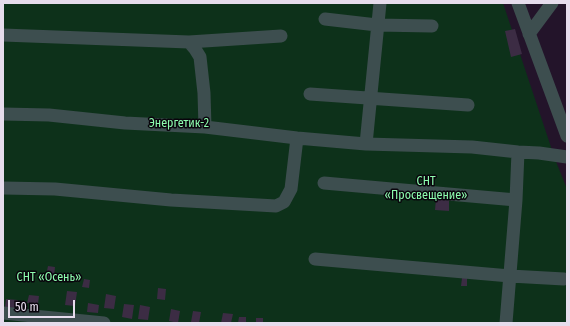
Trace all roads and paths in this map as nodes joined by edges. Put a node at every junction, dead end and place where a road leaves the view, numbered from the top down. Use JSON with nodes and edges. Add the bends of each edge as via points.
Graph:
{"nodes":[{"id":1,"x":380,"y":3,"type":"edge"},
{"id":2,"x":518,"y":3,"type":"edge"},
{"id":3,"x":552,"y":3,"type":"edge"},
{"id":4,"x":325,"y":19,"type":"dead end"},
{"id":5,"x":378,"y":25,"type":"junction"},
{"id":6,"x":432,"y":26,"type":"dead end"},
{"id":7,"x":529,"y":34,"type":"junction"},
{"id":8,"x":3,"y":35,"type":"edge"},
{"id":9,"x":281,"y":36,"type":"dead end"},
{"id":10,"x":189,"y":42,"type":"junction"},
{"id":11,"x":310,"y":94,"type":"dead end"},
{"id":12,"x":371,"y":98,"type":"junction"},
{"id":13,"x":468,"y":105,"type":"dead end"},
{"id":14,"x":3,"y":114,"type":"edge"},
{"id":15,"x":205,"y":127,"type":"junction"},
{"id":16,"x":567,"y":136,"type":"edge"},
{"id":17,"x":297,"y":138,"type":"junction"},
{"id":18,"x":366,"y":144,"type":"junction"},
{"id":19,"x":518,"y":152,"type":"junction"},
{"id":20,"x":567,"y":157,"type":"edge"},
{"id":21,"x":324,"y":183,"type":"dead end"},
{"id":22,"x":3,"y":188,"type":"edge"},
{"id":23,"x":516,"y":200,"type":"junction"},
{"id":24,"x":315,"y":259,"type":"dead end"},
{"id":25,"x":510,"y":276,"type":"junction"},
{"id":26,"x":564,"y":279,"type":"dead end"},
{"id":27,"x":3,"y":313,"type":"edge"},
{"id":28,"x":104,"y":323,"type":"edge"},
{"id":29,"x":506,"y":323,"type":"edge"}],
"edges":[{"from":1,"to":5,"type":"street"},
{"from":2,"to":7,"type":"street"},
{"from":3,"to":7,"type":"street"},
{"from":4,"to":5,"type":"street"},
{"from":5,"to":6,"type":"street"},
{"from":5,"to":12,"type":"street"},
{"from":7,"to":16,"type":"street"},
{"from":8,"to":10,"type":"street"},
{"from":9,"to":10,"type":"street"},
{"from":10,"to":15,"type":"street","via":[[200,57]]},
{"from":11,"to":12,"type":"street"},
{"from":12,"to":13,"type":"street"},
{"from":12,"to":18,"type":"street"},
{"from":14,"to":15,"type":"street"},
{"from":15,"to":17,"type":"street"},
{"from":17,"to":18,"type":"street"},
{"from":17,"to":22,"type":"street","via":[[291,189],[284,202],[276,206],[170,200],[56,189]]},
{"from":18,"to":19,"type":"street","via":[[472,147]]},
{"from":19,"to":20,"type":"street"},
{"from":19,"to":23,"type":"street"},
{"from":21,"to":23,"type":"street"},
{"from":23,"to":25,"type":"street"},
{"from":24,"to":25,"type":"street"},
{"from":25,"to":26,"type":"street"},
{"from":25,"to":29,"type":"street"},
{"from":27,"to":28,"type":"street"}]}
